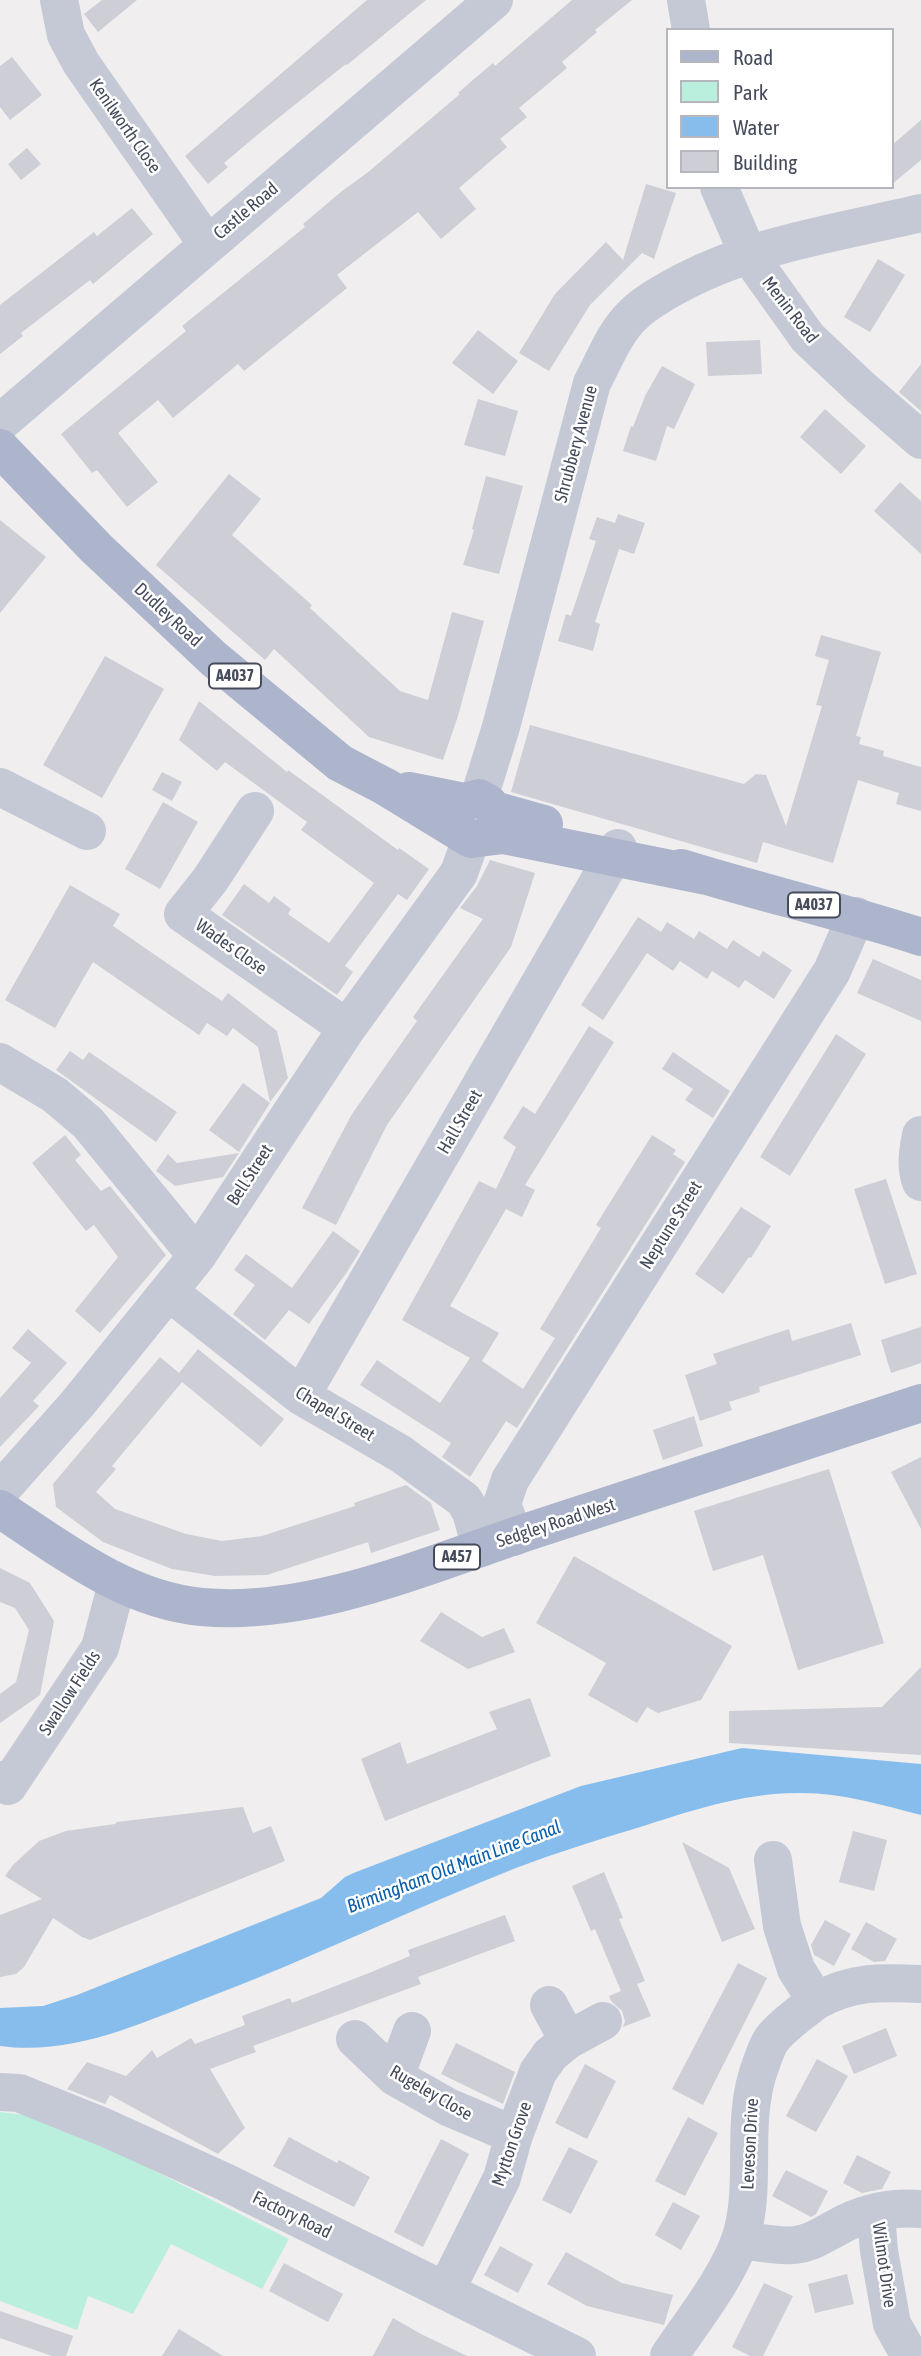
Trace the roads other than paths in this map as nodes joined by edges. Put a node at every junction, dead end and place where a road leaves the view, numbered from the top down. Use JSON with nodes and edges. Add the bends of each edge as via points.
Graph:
{"nodes":[{"id":1,"x":59,"y":0,"type":"edge"},
{"id":2,"x":494,"y":0,"type":"edge"},
{"id":3,"x":686,"y":0,"type":"edge"},
{"id":4,"x":691,"y":28,"type":"edge"},
{"id":5,"x":720,"y":189,"type":"edge"},
{"id":6,"x":921,"y":213,"type":"edge"},
{"id":7,"x":207,"y":244,"type":"junction"},
{"id":8,"x":748,"y":254,"type":"junction"},
{"id":9,"x":0,"y":423,"type":"edge"},
{"id":10,"x":921,"y":440,"type":"edge"},
{"id":11,"x":0,"y":448,"type":"edge"},
{"id":12,"x":0,"y":787,"type":"edge"},
{"id":13,"x":255,"y":811,"type":"dead end"},
{"id":14,"x":475,"y":820,"type":"junction"},
{"id":15,"x":87,"y":831,"type":"dead end"},
{"id":16,"x":615,"y":852,"type":"junction"},
{"id":17,"x":856,"y":916,"type":"junction"},
{"id":18,"x":921,"y":937,"type":"edge"},
{"id":19,"x":348,"y":1028,"type":"junction"},
{"id":20,"x":0,"y":1062,"type":"edge"},
{"id":21,"x":921,"y":1135,"type":"edge"},
{"id":22,"x":921,"y":1182,"type":"edge"},
{"id":23,"x":197,"y":1256,"type":"junction"},
{"id":24,"x":169,"y":1292,"type":"junction"},
{"id":25,"x":301,"y":1396,"type":"junction"},
{"id":26,"x":921,"y":1403,"type":"edge"},
{"id":27,"x":0,"y":1491,"type":"edge"},
{"id":28,"x":0,"y":1510,"type":"edge"},
{"id":29,"x":498,"y":1542,"type":"junction"},
{"id":30,"x":117,"y":1583,"type":"junction"},
{"id":31,"x":0,"y":1780,"type":"edge"},
{"id":32,"x":773,"y":1860,"type":"dead end"},
{"id":33,"x":921,"y":1984,"type":"edge"},
{"id":34,"x":816,"y":2001,"type":"junction"},
{"id":35,"x":549,"y":2005,"type":"dead end"},
{"id":36,"x":603,"y":2021,"type":"dead end"},
{"id":37,"x":412,"y":2031,"type":"dead end"},
{"id":38,"x":355,"y":2039,"type":"dead end"},
{"id":39,"x":568,"y":2040,"type":"junction"},
{"id":40,"x":395,"y":2077,"type":"junction"},
{"id":41,"x":0,"y":2092,"type":"edge"},
{"id":42,"x":514,"y":2135,"type":"junction"},
{"id":43,"x":921,"y":2209,"type":"edge"},
{"id":44,"x":876,"y":2212,"type":"junction"},
{"id":45,"x":740,"y":2240,"type":"junction"},
{"id":46,"x":446,"y":2290,"type":"junction"},
{"id":47,"x":577,"y":2356,"type":"edge"},
{"id":48,"x":669,"y":2356,"type":"edge"},
{"id":49,"x":910,"y":2356,"type":"edge"}],
"edges":[{"from":1,"to":7,"type":"street","name":"Kenilworth Close","via":[[66,35],[81,62]]},
{"from":2,"to":7,"type":"street","name":"Castle Road"},
{"from":3,"to":4,"type":"street"},
{"from":5,"to":8,"type":"street","name":"Menin Road"},
{"from":6,"to":8,"type":"street","name":"Shrubbery Avenue"},
{"from":7,"to":9,"type":"street","name":"Castle Road"},
{"from":8,"to":10,"type":"street","name":"Menin Road","via":[[808,338]]},
{"from":8,"to":14,"type":"street","name":"Shrubbery Avenue","via":[[702,271],[632,316],[592,383]]},
{"from":11,"to":14,"type":"main road","name":"Dudley Road","number":"A4037","via":[[96,548],[214,659],[340,763],[386,787]]},
{"from":12,"to":15,"type":"street"},
{"from":13,"to":19,"type":"street","name":"Wades Close","via":[[183,914]]},
{"from":14,"to":16,"type":"main road","name":"Dudley Road","number":"A4037","via":[[503,835]]},
{"from":14,"to":19,"type":"street","name":"Bell Street","via":[[459,873]]},
{"from":16,"to":17,"type":"main road","name":"Dudley Road","number":"A4037"},
{"from":16,"to":25,"type":"street","name":"Hall Street"},
{"from":17,"to":18,"type":"main road","name":"Dudley Road","number":"A4037"},
{"from":17,"to":29,"type":"street","name":"Neptune Street","via":[[832,971],[510,1480]]},
{"from":19,"to":23,"type":"street","name":"Bell Street"},
{"from":20,"to":23,"type":"street","via":[[55,1095],[88,1123]]},
{"from":21,"to":22,"type":"street","via":[[917,1154]]},
{"from":23,"to":24,"type":"street","name":"Bell Street"},
{"from":24,"to":25,"type":"street","name":"Chapel Street"},
{"from":24,"to":27,"type":"street","name":"Bell Street"},
{"from":25,"to":29,"type":"street","name":"Chapel Street","via":[[401,1454],[464,1500]]},
{"from":26,"to":29,"type":"main road","name":"Sedgley Road West","number":"A457"},
{"from":28,"to":30,"type":"main road","name":"Sedgley Road West","number":"A457"},
{"from":29,"to":30,"type":"main road","name":"Sedgley Road West","number":"A457","via":[[386,1581],[291,1603],[241,1609],[150,1597]]},
{"from":30,"to":31,"type":"street","name":"Swallow Fields","via":[[100,1648],[8,1786]]},
{"from":32,"to":34,"type":"street","via":[[782,1926],[796,1969]]},
{"from":33,"to":34,"type":"street","name":"Leveson Drive","via":[[857,1985],[837,1989]]},
{"from":34,"to":45,"type":"street","name":"Leveson Drive","via":[[770,2041],[755,2079],[748,2120],[747,2212]]},
{"from":35,"to":39,"type":"street"},
{"from":36,"to":39,"type":"street","name":"Mytton Grove"},
{"from":37,"to":40,"type":"street"},
{"from":38,"to":40,"type":"street","name":"Rugeley Close"},
{"from":39,"to":42,"type":"street","name":"Mytton Grove","via":[[538,2072]]},
{"from":40,"to":42,"type":"street","name":"Rugeley Close","via":[[448,2107]]},
{"from":41,"to":46,"type":"street","name":"Factory Road","via":[[19,2093],[106,2128]]},
{"from":42,"to":46,"type":"street","name":"Mytton Grove","via":[[502,2178]]},
{"from":43,"to":44,"type":"street"},
{"from":44,"to":45,"type":"street","via":[[836,2227],[820,2239],[794,2245]]},
{"from":44,"to":49,"type":"street","name":"Wilmot Drive","via":[[892,2324]]},
{"from":45,"to":48,"type":"street","name":"Leveson Drive","via":[[724,2273]]},
{"from":46,"to":47,"type":"street","name":"Factory Road"}]}
